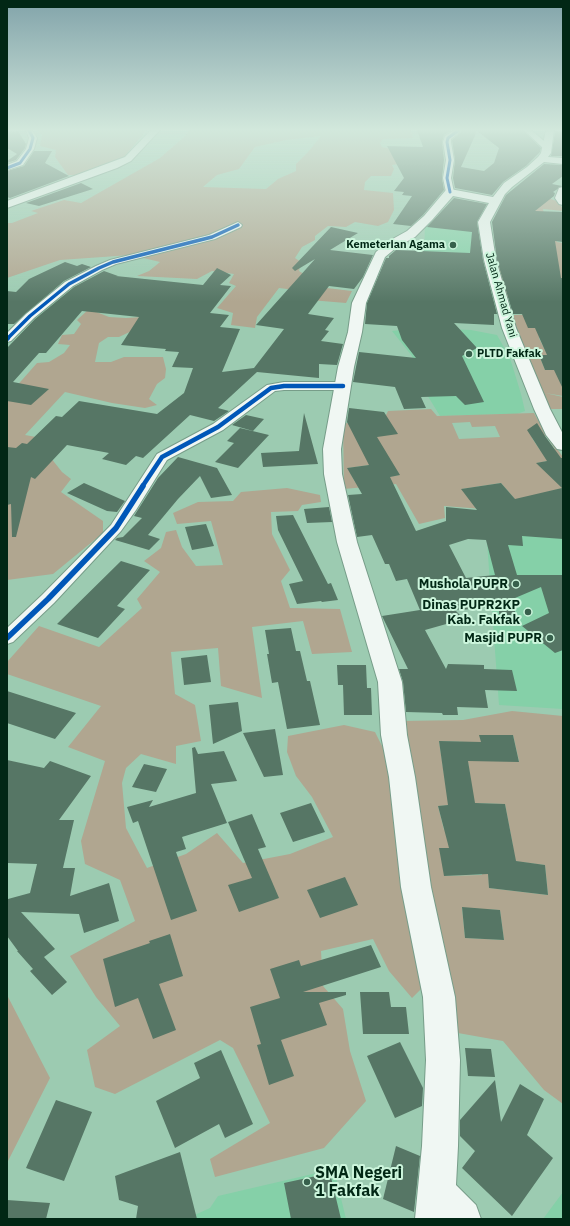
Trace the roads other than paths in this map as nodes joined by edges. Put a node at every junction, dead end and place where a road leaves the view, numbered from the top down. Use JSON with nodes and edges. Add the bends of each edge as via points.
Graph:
{"nodes":[{"id":1,"x":55,"y":187,"type":"edge"},
{"id":2,"x":449,"y":187,"type":"edge"},
{"id":3,"x":506,"y":187,"type":"edge"},
{"id":4,"x":563,"y":190,"type":"edge"},
{"id":5,"x":450,"y":192,"type":"junction"},
{"id":6,"x":496,"y":201,"type":"junction"},
{"id":7,"x":563,"y":202,"type":"edge"},
{"id":8,"x":7,"y":205,"type":"edge"},
{"id":9,"x":238,"y":226,"type":"dead end"},
{"id":10,"x":7,"y":339,"type":"edge"},
{"id":11,"x":343,"y":386,"type":"junction"},
{"id":12,"x":563,"y":445,"type":"edge"},
{"id":13,"x":7,"y":638,"type":"edge"},
{"id":14,"x":436,"y":1206,"type":"edge"},
{"id":15,"x":462,"y":1219,"type":"edge"}],
"edges":[{"from":1,"to":8,"type":"main road"},
{"from":2,"to":5,"type":"street"},
{"from":3,"to":6,"type":"main road","name":"Jalan Ahmad Yani"},
{"from":4,"to":7,"type":"main road","via":[[560,198]]},
{"from":5,"to":6,"type":"main road"},
{"from":5,"to":11,"type":"main road","via":[[411,234],[380,255],[359,303]]},
{"from":6,"to":12,"type":"main road","name":"Jalan Ahmad Yani","via":[[484,222],[499,294],[513,340],[555,435]]},
{"from":9,"to":10,"type":"street","via":[[212,237],[113,262],[99,268],[69,284],[52,297]]},
{"from":11,"to":13,"type":"street","via":[[271,388],[218,427],[162,457],[116,528]]},
{"from":11,"to":14,"type":"main road","via":[[332,450],[333,474],[347,542],[390,682],[394,735],[416,887],[439,997],[443,1060]]},
{"from":14,"to":15,"type":"main road"}]}
